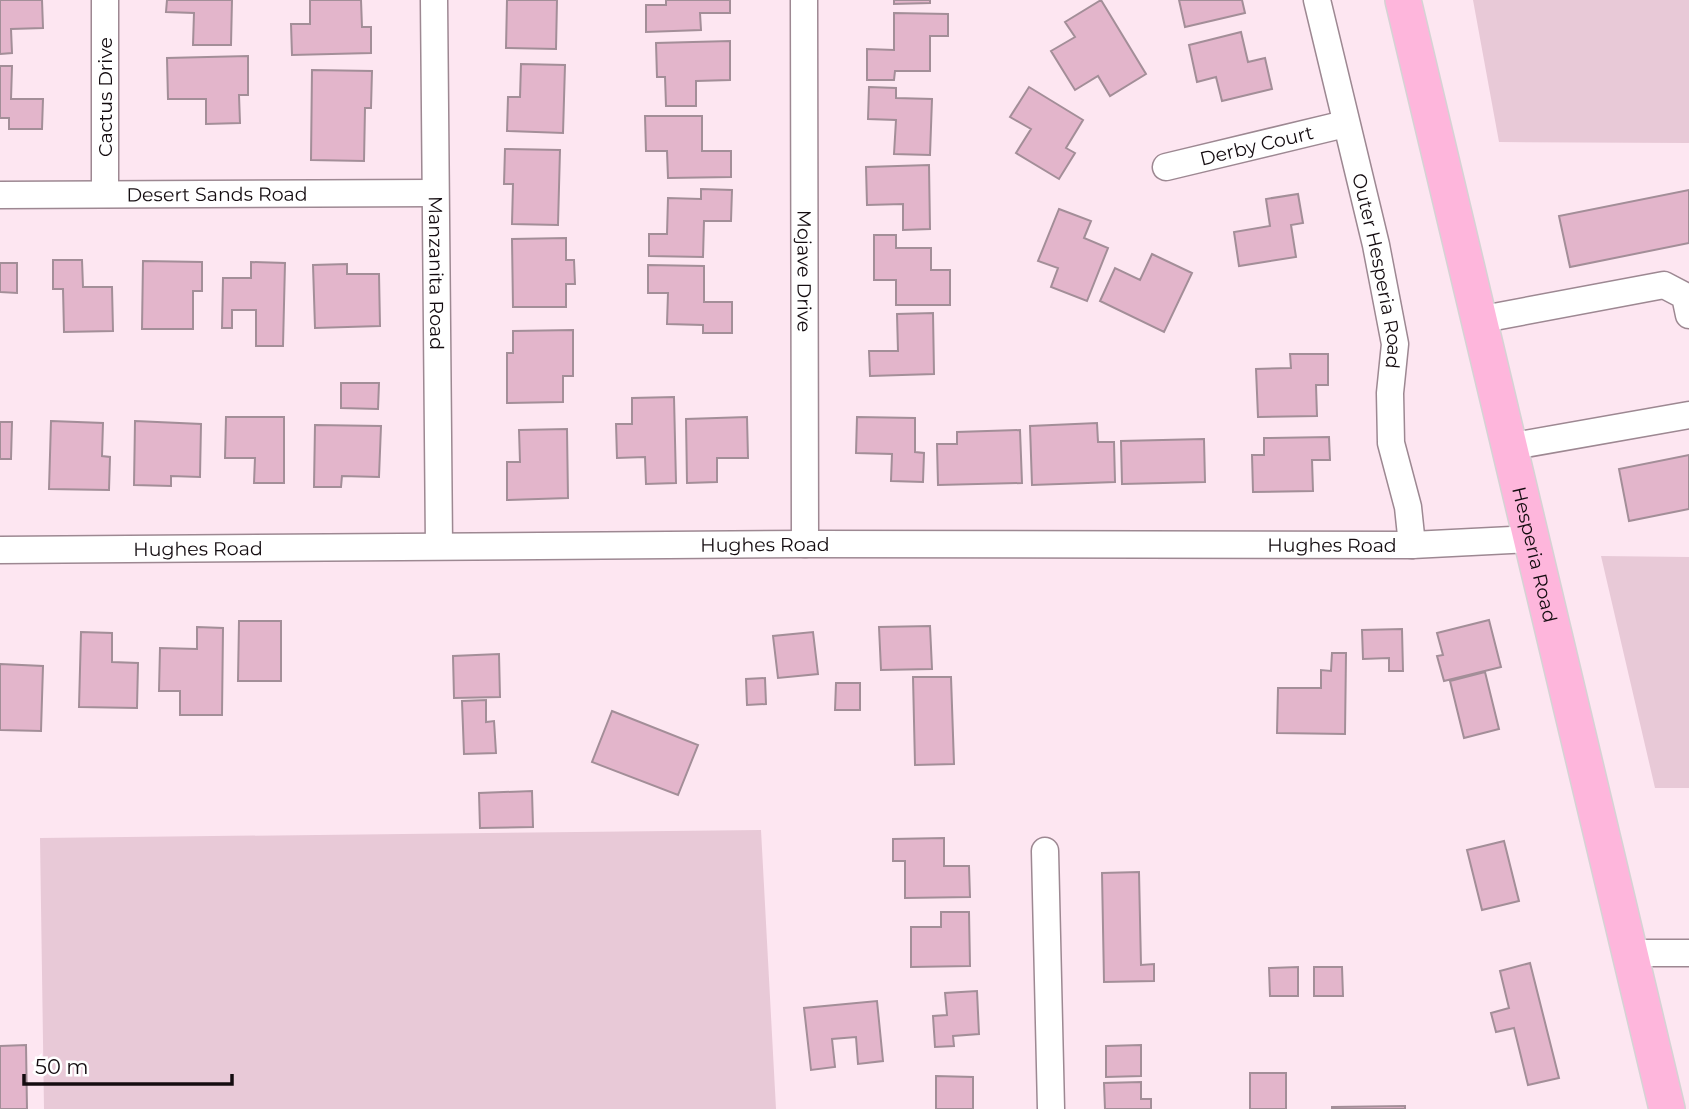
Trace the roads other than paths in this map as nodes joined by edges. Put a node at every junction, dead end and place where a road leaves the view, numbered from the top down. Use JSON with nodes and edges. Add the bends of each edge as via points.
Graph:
{"nodes":[{"id":1,"x":105,"y":0,"type":"edge"},
{"id":2,"x":434,"y":0,"type":"edge"},
{"id":3,"x":804,"y":0,"type":"edge"},
{"id":4,"x":1317,"y":0,"type":"edge"},
{"id":5,"x":1403,"y":0,"type":"edge"},
{"id":6,"x":1345,"y":124,"type":"junction"},
{"id":7,"x":1166,"y":167,"type":"dead end"},
{"id":8,"x":434,"y":193,"type":"junction"},
{"id":9,"x":105,"y":194,"type":"junction"},
{"id":10,"x":0,"y":195,"type":"edge"},
{"id":11,"x":1689,"y":315,"type":"edge"},
{"id":12,"x":1478,"y":320,"type":"junction"},
{"id":13,"x":1689,"y":415,"type":"edge"},
{"id":14,"x":1508,"y":447,"type":"junction"},
{"id":15,"x":1531,"y":538,"type":"junction"},
{"id":16,"x":805,"y":544,"type":"junction"},
{"id":17,"x":1412,"y":544,"type":"junction"},
{"id":18,"x":439,"y":546,"type":"junction"},
{"id":19,"x":0,"y":550,"type":"edge"},
{"id":20,"x":1045,"y":851,"type":"dead end"},
{"id":21,"x":1632,"y":953,"type":"junction"},
{"id":22,"x":1689,"y":953,"type":"edge"},
{"id":23,"x":1051,"y":1109,"type":"edge"},
{"id":24,"x":1667,"y":1109,"type":"edge"}],
"edges":[{"from":1,"to":9,"type":"street","name":"Cactus Drive"},
{"from":2,"to":8,"type":"street","name":"Manzanita Road"},
{"from":3,"to":16,"type":"street","name":"Mojave Drive"},
{"from":4,"to":6,"type":"street","name":"Outer Hesperia Road"},
{"from":5,"to":12,"type":"main road","name":"Hesperia Road"},
{"from":6,"to":7,"type":"street","name":"Derby Court"},
{"from":6,"to":17,"type":"street","name":"Outer Hesperia Road","via":[[1395,344],[1391,443],[1408,507]]},
{"from":8,"to":9,"type":"street","name":"Desert Sands Road"},
{"from":8,"to":18,"type":"street","name":"Manzanita Road"},
{"from":9,"to":10,"type":"street","name":"Desert Sands Road"},
{"from":11,"to":12,"type":"street","via":[[1685,296],[1664,285]]},
{"from":12,"to":14,"type":"main road","name":"Hesperia Road"},
{"from":13,"to":14,"type":"street"},
{"from":14,"to":15,"type":"main road","name":"Hesperia Road"},
{"from":15,"to":17,"type":"street","name":"Hughes Road"},
{"from":15,"to":21,"type":"main road","name":"Hesperia Road"},
{"from":16,"to":17,"type":"street","name":"Hughes Road"},
{"from":16,"to":18,"type":"street","name":"Hughes Road"},
{"from":18,"to":19,"type":"street","name":"Hughes Road"},
{"from":20,"to":23,"type":"street"},
{"from":21,"to":22,"type":"street"},
{"from":21,"to":24,"type":"main road","name":"Hesperia Road"}]}
